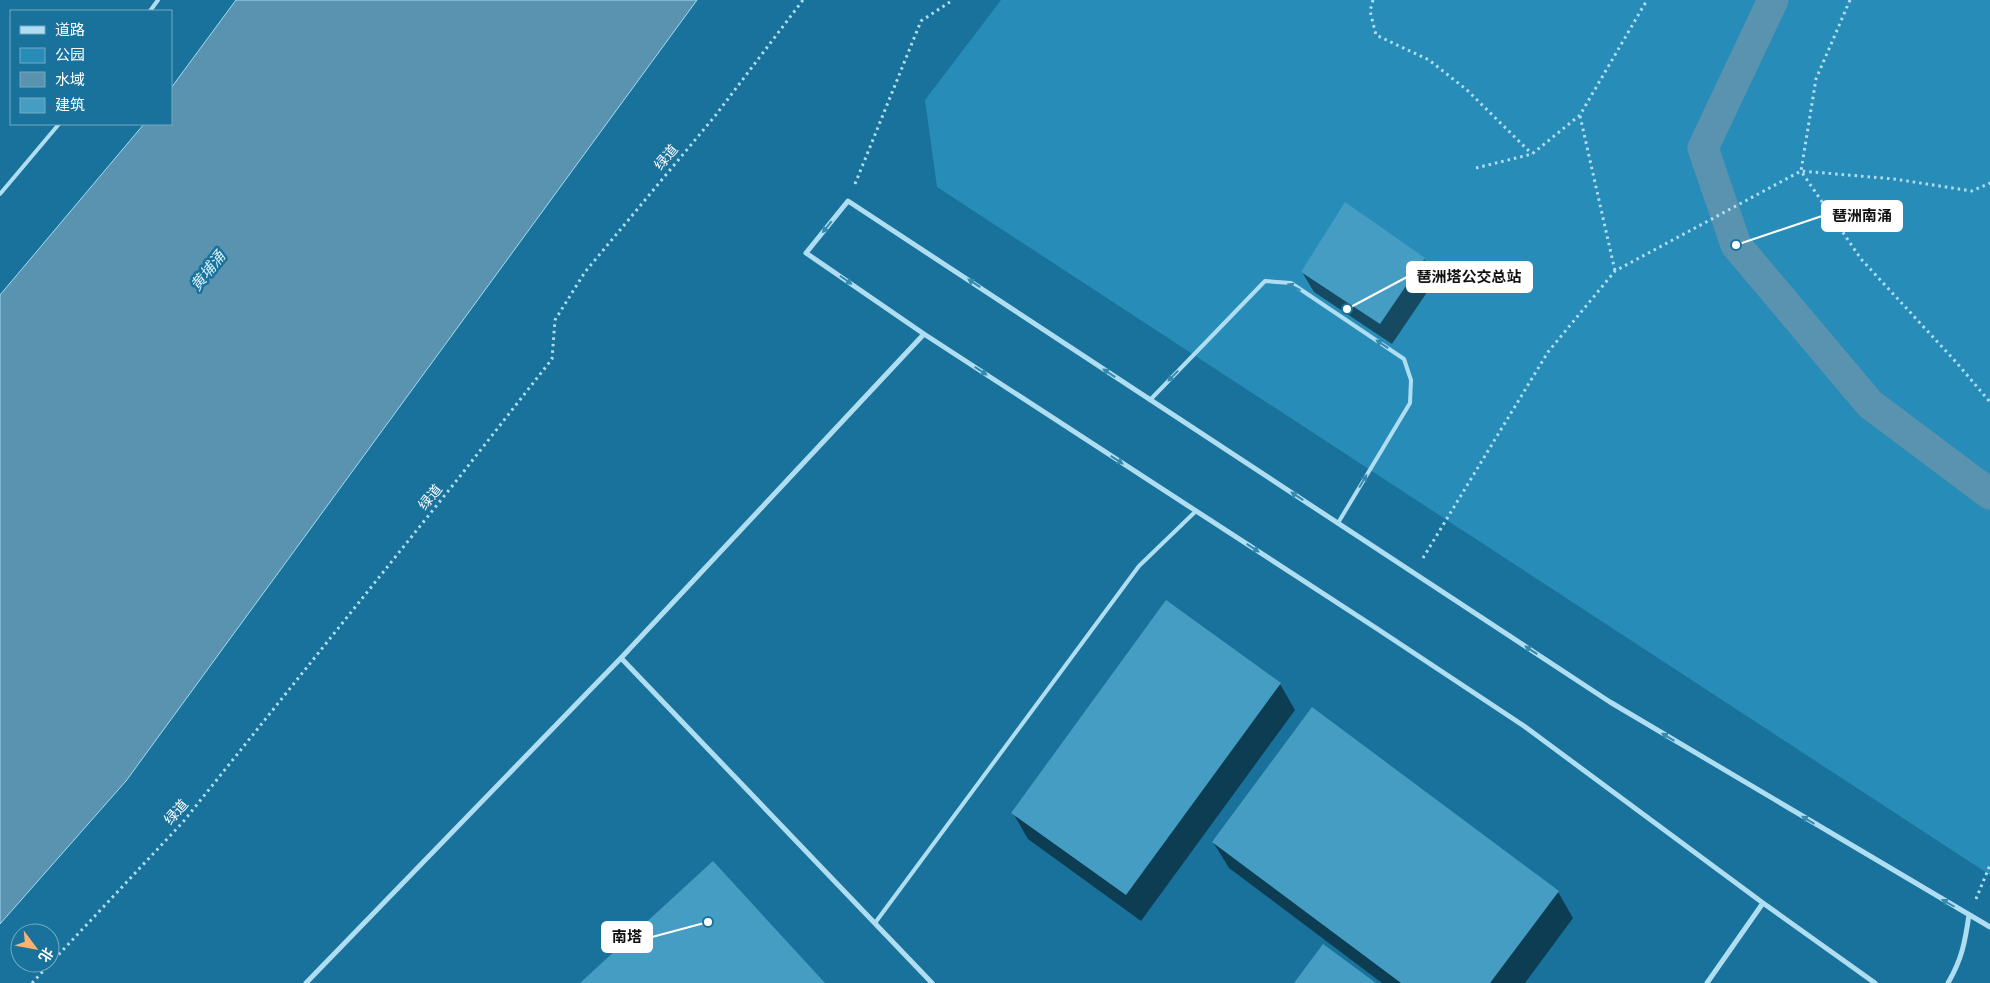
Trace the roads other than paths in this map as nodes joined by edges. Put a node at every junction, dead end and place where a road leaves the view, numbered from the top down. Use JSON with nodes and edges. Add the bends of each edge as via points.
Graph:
{"nodes":[{"id":1,"x":58,"y":125,"type":"edge"},
{"id":2,"x":0,"y":194,"type":"edge"},
{"id":3,"x":924,"y":334,"type":"junction"},
{"id":4,"x":1150,"y":400,"type":"junction"},
{"id":5,"x":1196,"y":511,"type":"junction"},
{"id":6,"x":1338,"y":523,"type":"junction"},
{"id":7,"x":621,"y":658,"type":"junction"},
{"id":8,"x":1763,"y":903,"type":"junction"},
{"id":9,"x":1969,"y":915,"type":"junction"},
{"id":10,"x":875,"y":923,"type":"junction"},
{"id":11,"x":1990,"y":927,"type":"edge"},
{"id":12,"x":306,"y":983,"type":"edge"},
{"id":13,"x":932,"y":983,"type":"edge"},
{"id":14,"x":1707,"y":983,"type":"edge"},
{"id":15,"x":1876,"y":983,"type":"edge"},
{"id":16,"x":1948,"y":983,"type":"edge"}],
"edges":[{"from":1,"to":2,"type":"lane"},
{"from":4,"to":3,"type":"street","one_way":true,"via":[[848,201],[806,253]]},
{"from":3,"to":5,"type":"street","one_way":true},
{"from":3,"to":7,"type":"street"},
{"from":6,"to":4,"type":"street","one_way":true},
{"from":6,"to":4,"type":"lane","one_way":true,"via":[[1410,403],[1411,380],[1404,359],[1291,283],[1265,281]]},
{"from":5,"to":8,"type":"street","one_way":true,"via":[[1524,726]]},
{"from":5,"to":10,"type":"lane","via":[[1139,566]]},
{"from":9,"to":6,"type":"street","one_way":true,"via":[[1610,702]]},
{"from":7,"to":10,"type":"street"},
{"from":7,"to":12,"type":"street"},
{"from":8,"to":14,"type":"street"},
{"from":8,"to":15,"type":"street"},
{"from":9,"to":11,"type":"street"},
{"from":9,"to":16,"type":"street","via":[[1965,946]]},
{"from":10,"to":13,"type":"street"}]}
